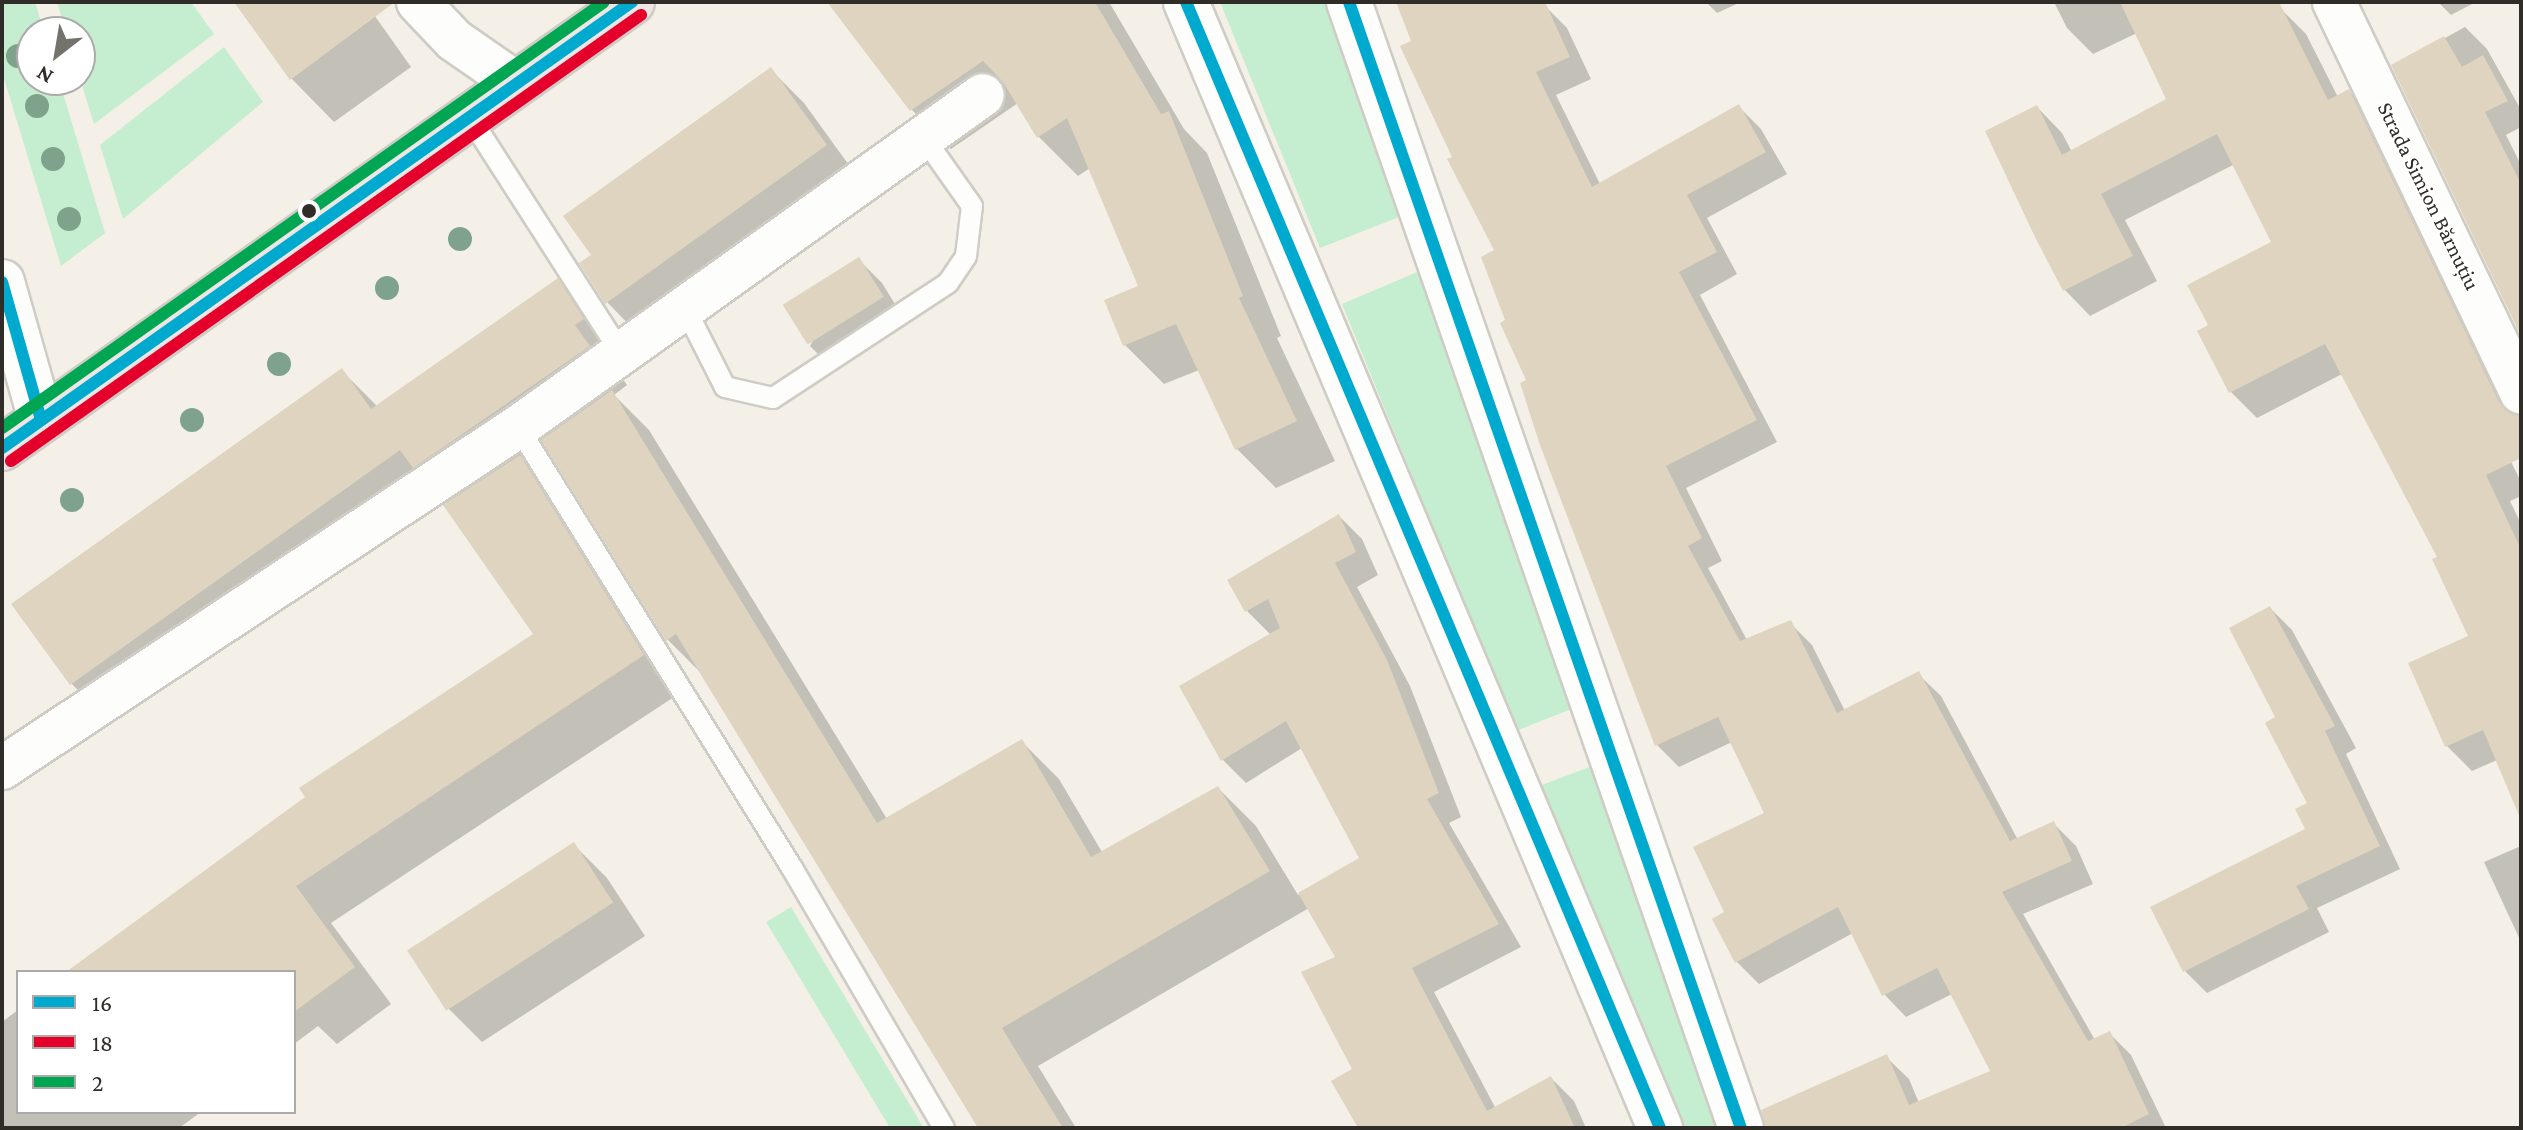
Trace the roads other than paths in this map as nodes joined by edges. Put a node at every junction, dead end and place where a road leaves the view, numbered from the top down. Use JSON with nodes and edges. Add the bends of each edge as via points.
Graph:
{"nodes":[{"id":1,"x":418,"y":2,"type":"edge"},
{"id":2,"x":632,"y":2,"type":"edge"},
{"id":3,"x":1186,"y":2,"type":"edge"},
{"id":4,"x":1349,"y":2,"type":"edge"},
{"id":5,"x":2334,"y":2,"type":"edge"},
{"id":6,"x":516,"y":83,"type":"junction"},
{"id":7,"x":983,"y":95,"type":"dead end"},
{"id":8,"x":469,"y":116,"type":"junction"},
{"id":9,"x":924,"y":138,"type":"junction"},
{"id":10,"x":2,"y":282,"type":"edge"},
{"id":11,"x":686,"y":310,"type":"junction"},
{"id":12,"x":622,"y":354,"type":"junction"},
{"id":13,"x":2521,"y":392,"type":"edge"},
{"id":14,"x":41,"y":420,"type":"junction"},
{"id":15,"x":518,"y":427,"type":"junction"},
{"id":16,"x":2,"y":448,"type":"edge"},
{"id":17,"x":2,"y":768,"type":"edge"},
{"id":18,"x":944,"y":1128,"type":"edge"},
{"id":19,"x":1660,"y":1128,"type":"edge"},
{"id":20,"x":1741,"y":1128,"type":"edge"}],
"edges":[{"from":1,"to":6,"type":"street","via":[[454,40]]},
{"from":2,"to":6,"type":"main road"},
{"from":3,"to":19,"type":"street"},
{"from":4,"to":20,"type":"street"},
{"from":5,"to":13,"type":"street","name":"Strada Simion Bărnuțiu"},
{"from":6,"to":8,"type":"main road"},
{"from":7,"to":9,"type":"street"},
{"from":8,"to":12,"type":"lane"},
{"from":8,"to":14,"type":"main road"},
{"from":9,"to":11,"type":"street"},
{"from":9,"to":11,"type":"lane","via":[[972,206],[966,256],[948,283],[773,398],[725,387]]},
{"from":10,"to":14,"type":"street"},
{"from":11,"to":12,"type":"street"},
{"from":12,"to":15,"type":"street"},
{"from":14,"to":16,"type":"main road"},
{"from":15,"to":17,"type":"street"},
{"from":15,"to":18,"type":"lane","via":[[792,868]]}]}
